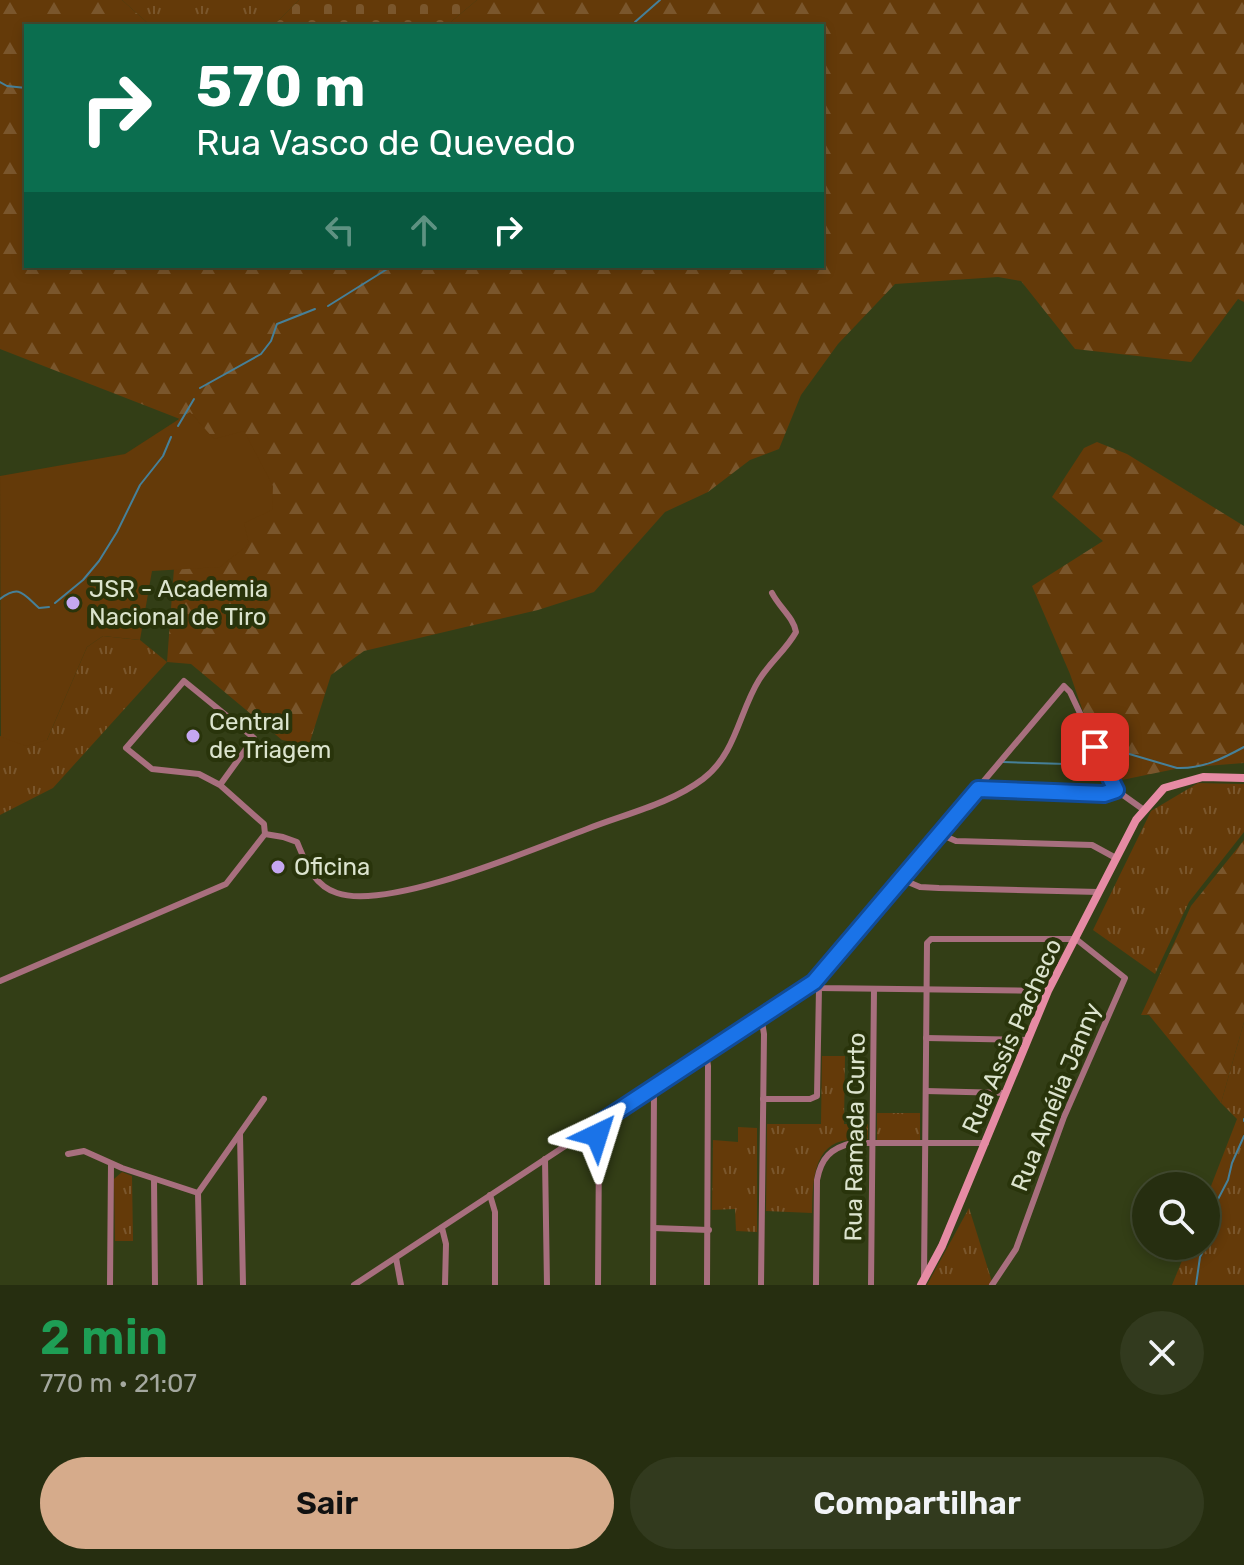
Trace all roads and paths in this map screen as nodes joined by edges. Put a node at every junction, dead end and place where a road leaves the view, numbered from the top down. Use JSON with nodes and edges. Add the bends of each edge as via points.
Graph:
{"nodes":[{"id":1,"x":772,"y":593,"type":"dead end"},
{"id":2,"x":1244,"y":778,"type":"edge"},
{"id":3,"x":220,"y":785,"type":"junction"},
{"id":4,"x":978,"y":789,"type":"junction"},
{"id":5,"x":1116,"y":790,"type":"junction"},
{"id":6,"x":1144,"y":810,"type":"junction"},
{"id":7,"x":265,"y":834,"type":"junction"},
{"id":8,"x":940,"y":834,"type":"junction"},
{"id":9,"x":1114,"y":857,"type":"junction"},
{"id":10,"x":901,"y":879,"type":"junction"},
{"id":11,"x":1099,"y":892,"type":"junction"},
{"id":12,"x":1076,"y":939,"type":"junction"},
{"id":13,"x":0,"y":981,"type":"edge"},
{"id":14,"x":816,"y":985,"type":"junction"},
{"id":15,"x":874,"y":989,"type":"junction"},
{"id":16,"x":926,"y":989,"type":"junction"},
{"id":17,"x":1048,"y":991,"type":"junction"},
{"id":18,"x":761,"y":1016,"type":"junction"},
{"id":19,"x":926,"y":1038,"type":"junction"},
{"id":20,"x":1027,"y":1040,"type":"junction"},
{"id":21,"x":706,"y":1053,"type":"junction"},
{"id":22,"x":654,"y":1087,"type":"junction"},
{"id":23,"x":926,"y":1091,"type":"junction"},
{"id":24,"x":1006,"y":1093,"type":"junction"},
{"id":25,"x":264,"y":1099,"type":"dead end"},
{"id":26,"x":763,"y":1099,"type":"junction"},
{"id":27,"x":595,"y":1126,"type":"junction"},
{"id":28,"x":240,"y":1134,"type":"junction"},
{"id":29,"x":873,"y":1143,"type":"junction"},
{"id":30,"x":986,"y":1143,"type":"junction"},
{"id":31,"x":924,"y":1144,"type":"junction"},
{"id":32,"x":68,"y":1154,"type":"dead end"},
{"id":33,"x":545,"y":1159,"type":"junction"},
{"id":34,"x":111,"y":1164,"type":"junction"},
{"id":35,"x":154,"y":1179,"type":"junction"},
{"id":36,"x":198,"y":1193,"type":"junction"},
{"id":37,"x":490,"y":1195,"type":"junction"},
{"id":38,"x":442,"y":1228,"type":"junction"},
{"id":39,"x":654,"y":1228,"type":"junction"},
{"id":40,"x":709,"y":1230,"type":"junction"},
{"id":41,"x":396,"y":1258,"type":"junction"},
{"id":42,"x":923,"y":1284,"type":"edge"},
{"id":43,"x":110,"y":1285,"type":"edge"},
{"id":44,"x":155,"y":1285,"type":"edge"},
{"id":45,"x":200,"y":1285,"type":"edge"},
{"id":46,"x":243,"y":1285,"type":"edge"},
{"id":47,"x":354,"y":1285,"type":"edge"},
{"id":48,"x":401,"y":1285,"type":"edge"},
{"id":49,"x":445,"y":1285,"type":"edge"},
{"id":50,"x":495,"y":1285,"type":"edge"},
{"id":51,"x":547,"y":1285,"type":"edge"},
{"id":52,"x":598,"y":1285,"type":"edge"},
{"id":53,"x":653,"y":1285,"type":"edge"},
{"id":54,"x":707,"y":1285,"type":"edge"},
{"id":55,"x":761,"y":1285,"type":"edge"},
{"id":56,"x":816,"y":1285,"type":"edge"},
{"id":57,"x":871,"y":1285,"type":"edge"},
{"id":58,"x":992,"y":1285,"type":"edge"}],
"edges":[{"from":1,"to":7,"type":"street","via":[[796,632],[759,680],[722,758],[705,778],[669,799],[473,871],[408,890],[359,896],[322,885],[297,842]]},
{"from":2,"to":6,"type":"street","name":"Rua Assis Pacheco","via":[[1203,777],[1164,788]]},
{"from":3,"to":3,"type":"street","via":[[254,738],[184,681],[126,748],[152,769],[199,774]]},
{"from":3,"to":7,"type":"street","via":[[264,824]]},
{"from":4,"to":5,"type":"street","via":[[1104,794]]},
{"from":4,"to":5,"type":"street","via":[[1064,686]]},
{"from":4,"to":8,"type":"street"},
{"from":5,"to":6,"type":"street"},
{"from":6,"to":9,"type":"street","name":"Rua Assis Pacheco"},
{"from":7,"to":13,"type":"street","via":[[226,884]]},
{"from":8,"to":9,"type":"street","via":[[956,841],[1092,845]]},
{"from":8,"to":10,"type":"street"},
{"from":9,"to":11,"type":"street","name":"Rua Assis Pacheco"},
{"from":10,"to":11,"type":"street","via":[[920,887]]},
{"from":10,"to":14,"type":"street"},
{"from":11,"to":12,"type":"street","name":"Rua Assis Pacheco"},
{"from":12,"to":16,"type":"street","via":[[931,939]]},
{"from":12,"to":17,"type":"street","name":"Rua Assis Pacheco"},
{"from":12,"to":58,"type":"street","name":"Rua Amélia Janny","via":[[1125,978],[1064,1117],[1016,1249]]},
{"from":14,"to":15,"type":"street"},
{"from":14,"to":18,"type":"street"},
{"from":14,"to":26,"type":"street","via":[[817,1096]]},
{"from":15,"to":16,"type":"street"},
{"from":15,"to":29,"type":"street","name":"Rua Ramada Curto"},
{"from":16,"to":17,"type":"street"},
{"from":16,"to":19,"type":"street"},
{"from":17,"to":20,"type":"street","name":"Rua Assis Pacheco"},
{"from":18,"to":21,"type":"street"},
{"from":18,"to":26,"type":"street"},
{"from":19,"to":20,"type":"street"},
{"from":19,"to":23,"type":"street"},
{"from":20,"to":24,"type":"street","name":"Rua Assis Pacheco"},
{"from":21,"to":22,"type":"street"},
{"from":21,"to":40,"type":"street"},
{"from":22,"to":27,"type":"street"},
{"from":22,"to":39,"type":"street"},
{"from":23,"to":24,"type":"street"},
{"from":23,"to":31,"type":"street"},
{"from":24,"to":30,"type":"street","name":"Rua Assis Pacheco"},
{"from":25,"to":28,"type":"street"},
{"from":26,"to":55,"type":"street"},
{"from":27,"to":33,"type":"street"},
{"from":27,"to":52,"type":"street"},
{"from":28,"to":36,"type":"street"},
{"from":28,"to":46,"type":"street"},
{"from":29,"to":31,"type":"street"},
{"from":29,"to":56,"type":"street","via":[[839,1146],[819,1167]]},
{"from":29,"to":57,"type":"street","name":"Rua Ramada Curto"},
{"from":30,"to":31,"type":"street"},
{"from":30,"to":42,"type":"street","name":"Rua Assis Pacheco"},
{"from":31,"to":42,"type":"street"},
{"from":32,"to":34,"type":"street","via":[[84,1151]]},
{"from":33,"to":37,"type":"street"},
{"from":33,"to":51,"type":"street"},
{"from":34,"to":35,"type":"street"},
{"from":34,"to":43,"type":"street"},
{"from":35,"to":36,"type":"street"},
{"from":35,"to":44,"type":"street"},
{"from":36,"to":45,"type":"street"},
{"from":37,"to":38,"type":"street"},
{"from":37,"to":50,"type":"street","via":[[495,1212]]},
{"from":38,"to":41,"type":"street"},
{"from":38,"to":49,"type":"street"},
{"from":39,"to":40,"type":"street"},
{"from":39,"to":53,"type":"street"},
{"from":40,"to":54,"type":"street"},
{"from":41,"to":47,"type":"street"},
{"from":41,"to":48,"type":"street"}]}
